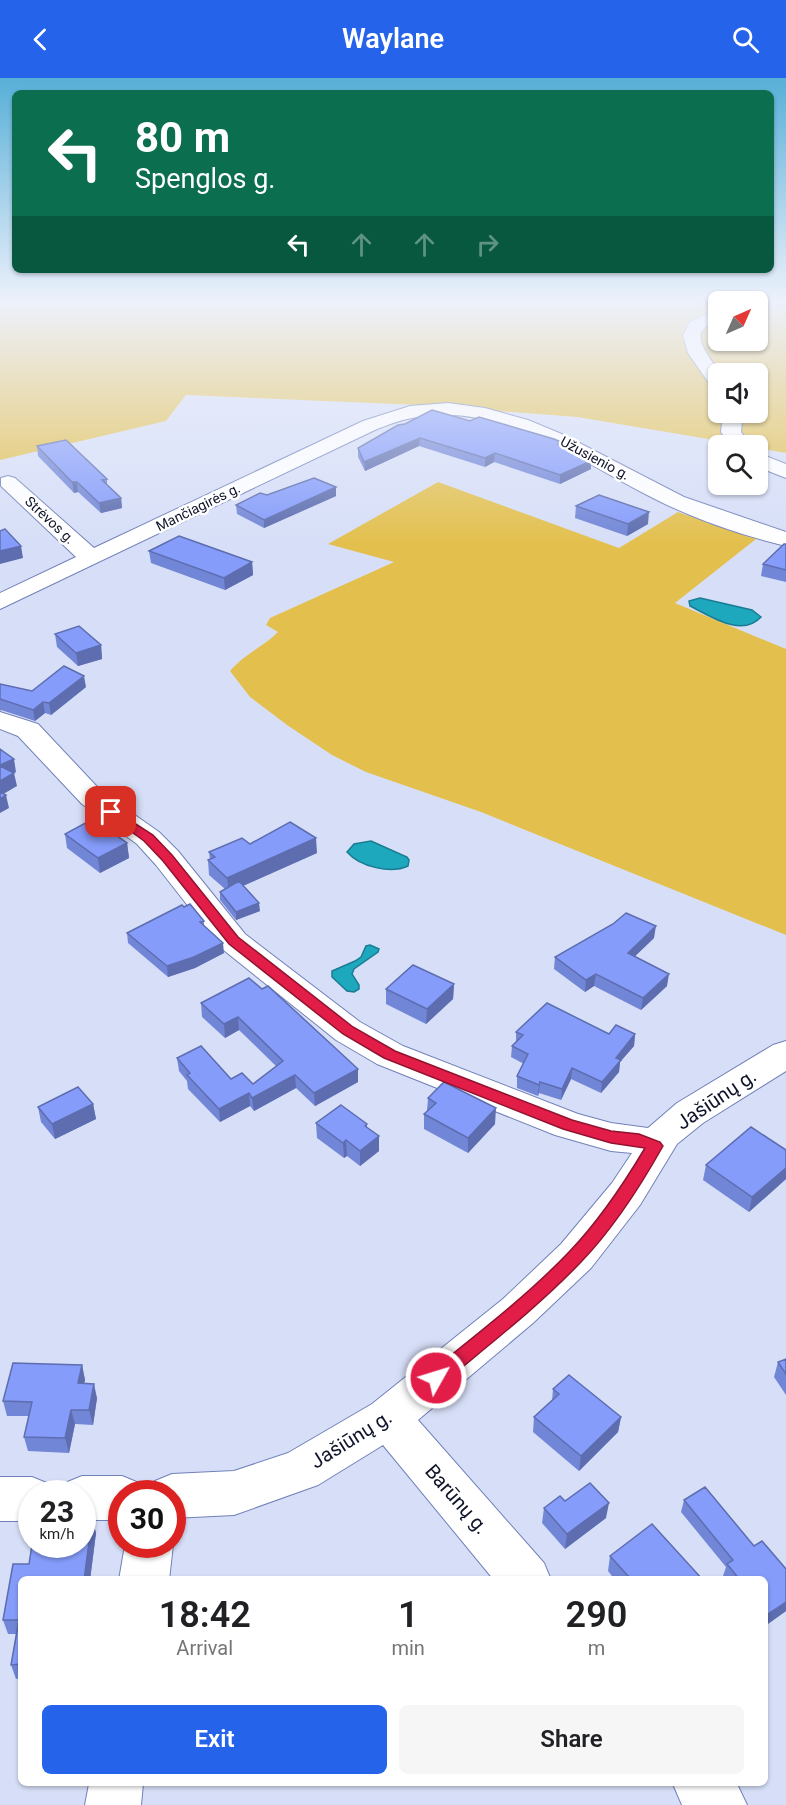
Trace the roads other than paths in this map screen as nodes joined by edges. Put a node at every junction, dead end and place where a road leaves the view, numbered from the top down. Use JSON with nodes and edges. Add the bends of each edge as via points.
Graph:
{"nodes":[{"id":1,"x":397,"y":414,"type":"joint"},
{"id":2,"x":768,"y":464,"type":"edge"},
{"id":3,"x":786,"y":472,"type":"edge"},
{"id":4,"x":8,"y":482,"type":"dead end"},
{"id":5,"x":786,"y":539,"type":"edge"},
{"id":6,"x":91,"y":558,"type":"junction"},
{"id":7,"x":0,"y":602,"type":"edge"},
{"id":8,"x":0,"y":720,"type":"edge"},
{"id":9,"x":786,"y":1054,"type":"edge"},
{"id":10,"x":655,"y":1146,"type":"junction"},
{"id":11,"x":388,"y":1418,"type":"junction"},
{"id":12,"x":186,"y":1495,"type":"edge"},
{"id":13,"x":0,"y":1499,"type":"edge"},
{"id":14,"x":18,"y":1499,"type":"edge"},
{"id":15,"x":147,"y":1558,"type":"edge"},
{"id":16,"x":145,"y":1576,"type":"edge"},
{"id":17,"x":523,"y":1576,"type":"edge"},
{"id":18,"x":116,"y":1786,"type":"edge"},
{"id":19,"x":702,"y":1786,"type":"edge"},
{"id":20,"x":113,"y":1805,"type":"edge"},
{"id":21,"x":719,"y":1805,"type":"edge"}],
"edges":[{"from":1,"to":5,"type":"street","name":"Užusienio g.","via":[[453,411],[529,425],[696,510]]},
{"from":1,"to":6,"type":"street","name":"Mančiagirės g."},
{"from":2,"to":3,"type":"street"},
{"from":4,"to":6,"type":"street","name":"Strėvos g."},
{"from":6,"to":7,"type":"street","name":"Mančiagirės g."},
{"from":8,"to":10,"type":"street","via":[[28,730],[92,798],[148,838],[233,940],[348,1030],[390,1055],[568,1125]]},
{"from":9,"to":10,"type":"street","name":"Jašiūnų g.","via":[[690,1113]]},
{"from":10,"to":11,"type":"street","name":"Jašiūnų g.","via":[[626,1194],[576,1256],[518,1311]]},
{"from":11,"to":12,"type":"street","name":"Jašiūnų g.","via":[[302,1470],[234,1493]]},
{"from":11,"to":17,"type":"street","name":"Barūnų g."},
{"from":13,"to":14,"type":"street"},
{"from":15,"to":16,"type":"street"},
{"from":18,"to":20,"type":"street"},
{"from":19,"to":21,"type":"street"}]}
